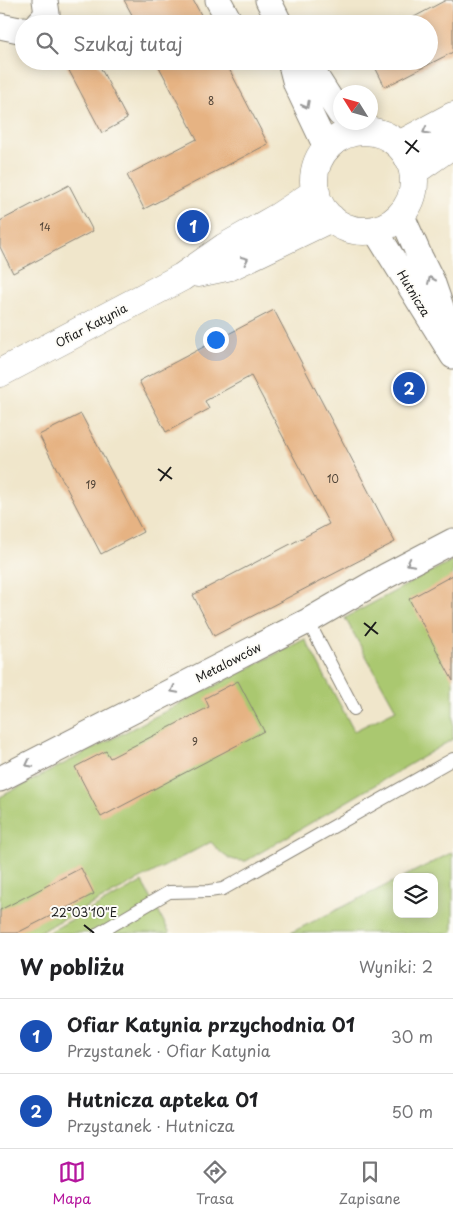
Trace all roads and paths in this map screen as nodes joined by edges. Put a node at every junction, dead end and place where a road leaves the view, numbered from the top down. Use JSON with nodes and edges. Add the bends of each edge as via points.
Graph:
{"nodes":[{"id":1,"x":218,"y":0,"type":"edge"},
{"id":2,"x":268,"y":0,"type":"edge"},
{"id":3,"x":226,"y":15,"type":"edge"},
{"id":4,"x":276,"y":15,"type":"edge"},
{"id":5,"x":0,"y":26,"type":"edge"},
{"id":6,"x":15,"y":29,"type":"edge"},
{"id":7,"x":292,"y":70,"type":"edge"},
{"id":8,"x":312,"y":70,"type":"edge"},
{"id":9,"x":333,"y":102,"type":"edge"},
{"id":10,"x":453,"y":116,"type":"edge"},
{"id":11,"x":343,"y":130,"type":"edge"},
{"id":12,"x":367,"y":130,"type":"edge"},
{"id":13,"x":453,"y":144,"type":"edge"},
{"id":14,"x":399,"y":145,"type":"junction"},
{"id":15,"x":327,"y":148,"type":"junction"},
{"id":16,"x":413,"y":172,"type":"junction"},
{"id":17,"x":316,"y":192,"type":"junction"},
{"id":18,"x":401,"y":214,"type":"junction"},
{"id":19,"x":331,"y":218,"type":"junction"},
{"id":20,"x":375,"y":230,"type":"junction"},
{"id":21,"x":182,"y":277,"type":"junction"},
{"id":22,"x":453,"y":342,"type":"edge"},
{"id":23,"x":453,"y":356,"type":"edge"},
{"id":24,"x":0,"y":373,"type":"edge"},
{"id":25,"x":453,"y":541,"type":"edge"},
{"id":26,"x":308,"y":621,"type":"junction"},
{"id":27,"x":354,"y":710,"type":"dead end"},
{"id":28,"x":453,"y":760,"type":"edge"},
{"id":29,"x":0,"y":779,"type":"edge"},
{"id":30,"x":99,"y":933,"type":"edge"}],
"edges":[{"from":1,"to":3,"type":"street"},
{"from":2,"to":4,"type":"street"},
{"from":5,"to":6,"type":"street"},
{"from":7,"to":15,"type":"street","one_way":true},
{"from":8,"to":9,"type":"street"},
{"from":10,"to":14,"type":"street","one_way":true},
{"from":11,"to":15,"type":"street"},
{"from":12,"to":14,"type":"street","via":[[385,135]]},
{"from":13,"to":16,"type":"street"},
{"from":14,"to":16,"type":"street"},
{"from":15,"to":17,"type":"street","via":[[318,161],[314,177]]},
{"from":16,"to":18,"type":"street","via":[[410,202]]},
{"from":17,"to":19,"type":"street","via":[[321,206]]},
{"from":17,"to":21,"type":"street","name":"Ofiar Katynia"},
{"from":18,"to":20,"type":"street"},
{"from":22,"to":18,"type":"street","name":"Hutnicza","one_way":true,"via":[[432,281]]},
{"from":19,"to":20,"type":"street","via":[[344,227],[359,231]]},
{"from":21,"to":19,"type":"street","name":"Ofiar Katynia","one_way":true,"via":[[231,266]]},
{"from":20,"to":23,"type":"street","name":"Hutnicza"},
{"from":21,"to":24,"type":"street","name":"Ofiar Katynia"},
{"from":25,"to":26,"type":"street","name":"Metalowców","one_way":true},
{"from":26,"to":27,"type":"lane"},
{"from":26,"to":29,"type":"street","name":"Metalowców","one_way":true},
{"from":28,"to":30,"type":"lane","via":[[223,889],[169,892]]}]}
